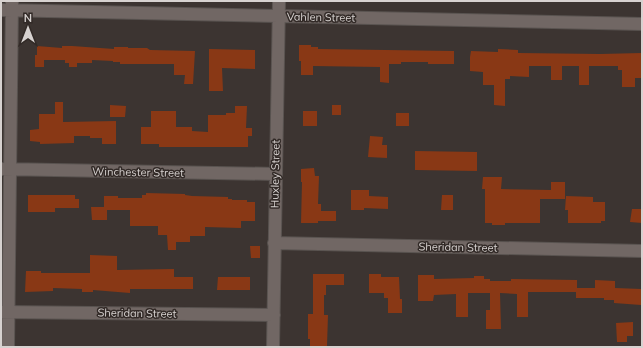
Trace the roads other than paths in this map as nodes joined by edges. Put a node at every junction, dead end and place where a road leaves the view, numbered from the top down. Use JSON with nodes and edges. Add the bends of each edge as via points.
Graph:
{"nodes":[{"id":1,"x":279,"y":1,"type":"edge"},
{"id":2,"x":8,"y":7,"type":"edge"},
{"id":3,"x":278,"y":16,"type":"junction"},
{"id":4,"x":642,"y":24,"type":"edge"},
{"id":5,"x":5,"y":169,"type":"edge"},
{"id":6,"x":275,"y":174,"type":"junction"},
{"id":7,"x":274,"y":243,"type":"junction"},
{"id":8,"x":642,"y":251,"type":"edge"},
{"id":9,"x":4,"y":312,"type":"edge"},
{"id":10,"x":274,"y":315,"type":"junction"},
{"id":11,"x":8,"y":347,"type":"edge"},
{"id":12,"x":273,"y":347,"type":"edge"}],
"edges":[{"from":1,"to":3,"type":"street","name":"Huxley Street"},
{"from":2,"to":3,"type":"street","name":"Vahlen Street"},
{"from":2,"to":5,"type":"street"},
{"from":3,"to":4,"type":"street","name":"Vahlen Street"},
{"from":3,"to":6,"type":"street","name":"Huxley Street"},
{"from":5,"to":6,"type":"street","name":"Winchester Street"},
{"from":5,"to":9,"type":"street"},
{"from":6,"to":7,"type":"street","name":"Huxley Street"},
{"from":7,"to":8,"type":"street","name":"Sheridan Street"},
{"from":7,"to":10,"type":"street","name":"Huxley Street"},
{"from":9,"to":10,"type":"street","name":"Sheridan Street"},
{"from":9,"to":11,"type":"street"},
{"from":10,"to":12,"type":"street","name":"Huxley Street"}]}
